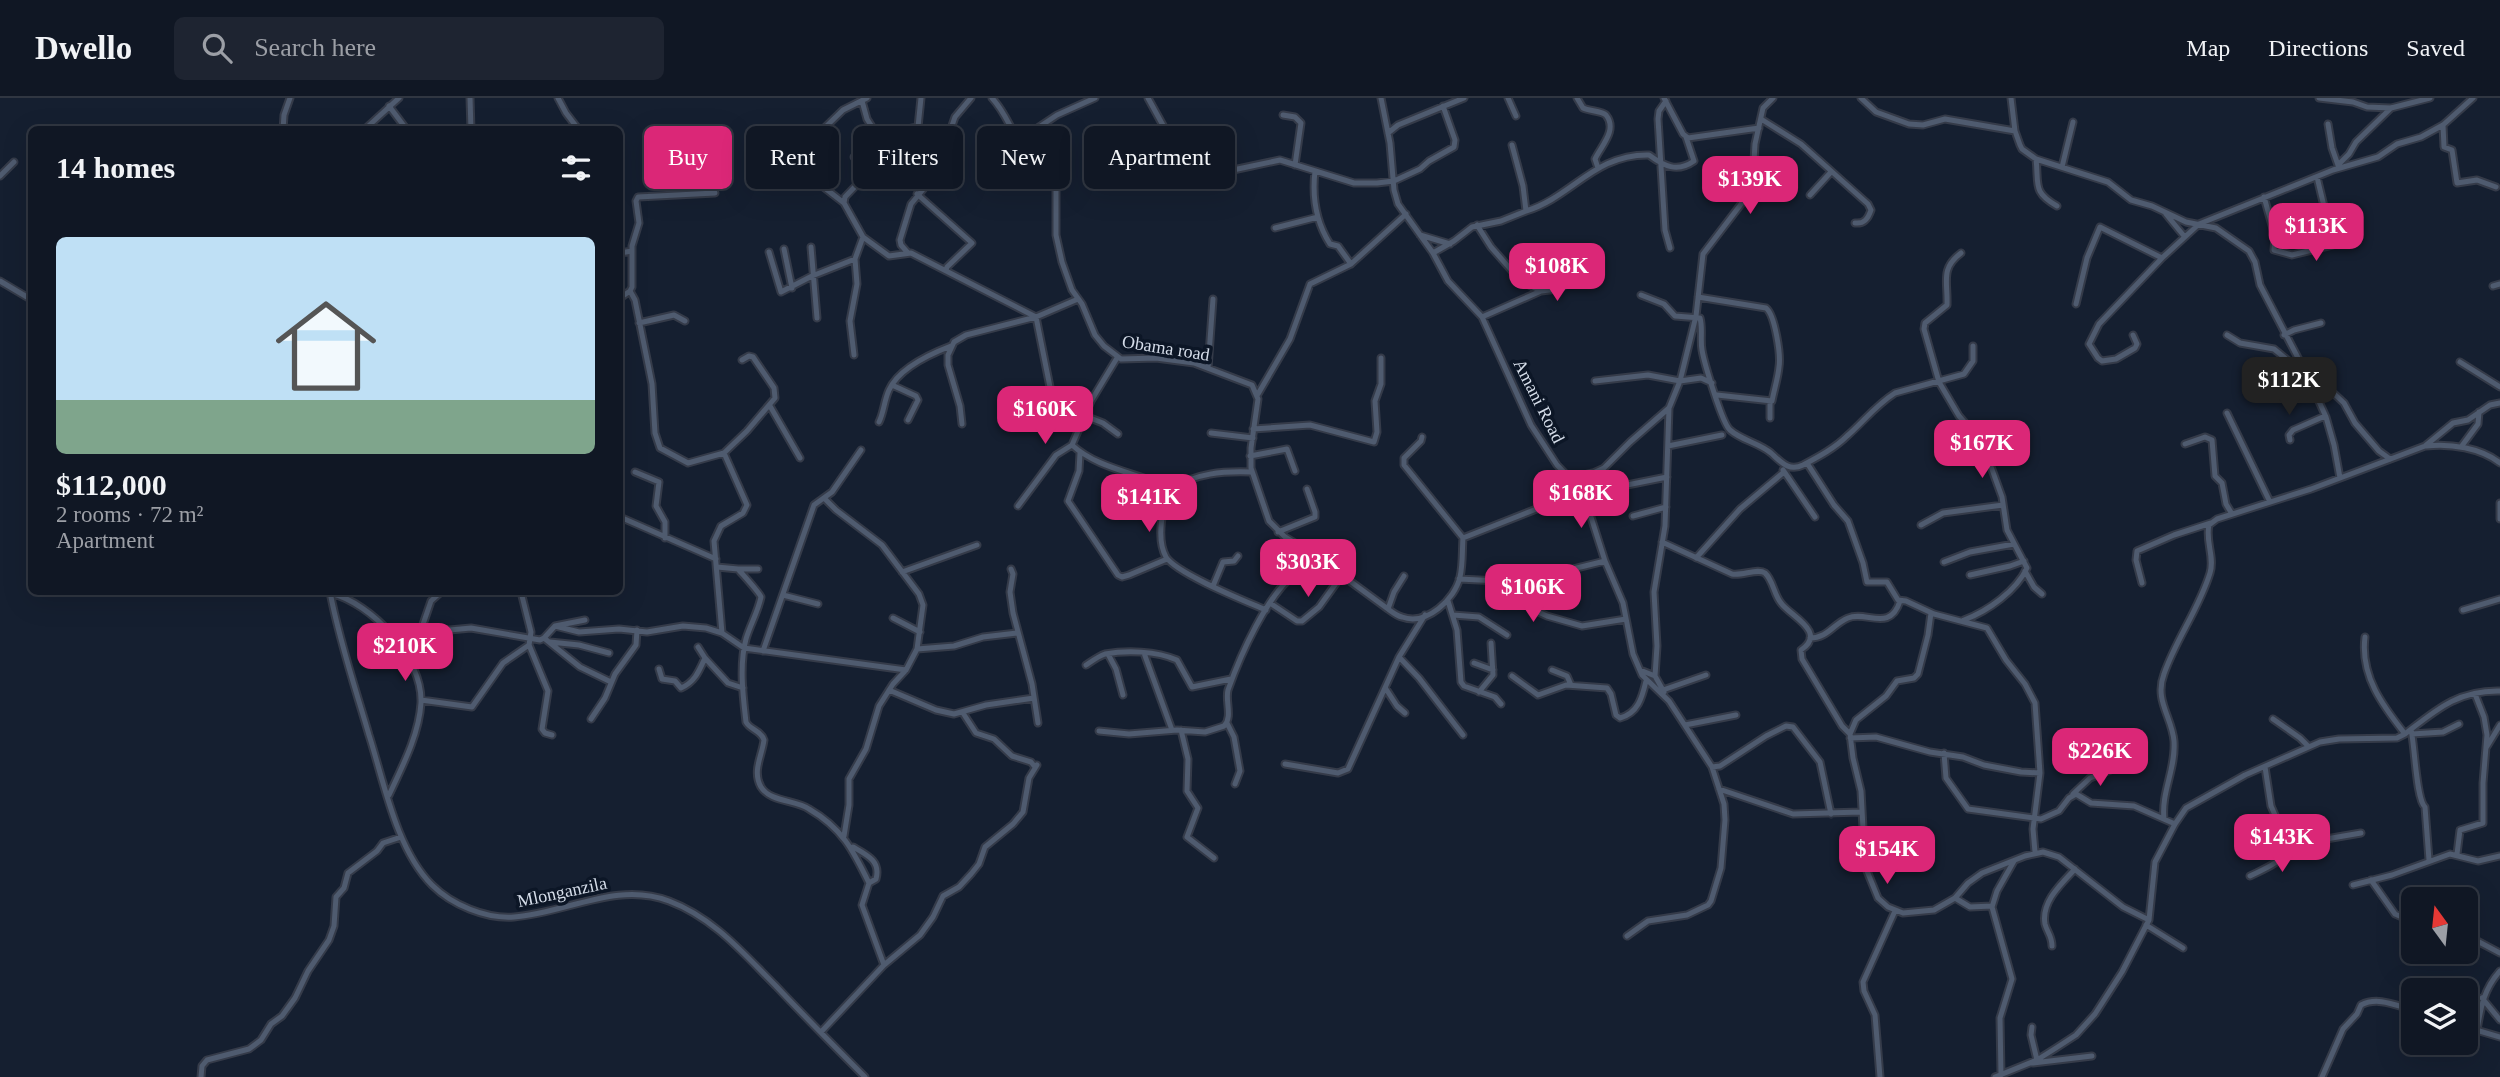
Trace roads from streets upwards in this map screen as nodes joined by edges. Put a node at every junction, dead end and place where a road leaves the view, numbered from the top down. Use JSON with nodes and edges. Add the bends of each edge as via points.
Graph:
{"nodes":[{"id":1,"x":290,"y":98,"type":"edge"},
{"id":2,"x":399,"y":98,"type":"edge"},
{"id":3,"x":470,"y":98,"type":"edge"},
{"id":4,"x":558,"y":98,"type":"edge"},
{"id":5,"x":921,"y":98,"type":"edge"},
{"id":6,"x":971,"y":98,"type":"edge"},
{"id":7,"x":992,"y":98,"type":"edge"},
{"id":8,"x":1095,"y":98,"type":"edge"},
{"id":9,"x":1149,"y":98,"type":"edge"},
{"id":10,"x":1381,"y":98,"type":"edge"},
{"id":11,"x":1464,"y":98,"type":"edge"},
{"id":12,"x":1508,"y":98,"type":"edge"},
{"id":13,"x":1577,"y":98,"type":"edge"},
{"id":14,"x":1773,"y":98,"type":"edge"},
{"id":15,"x":1861,"y":98,"type":"edge"},
{"id":16,"x":2011,"y":98,"type":"edge"},
{"id":17,"x":2319,"y":98,"type":"edge"},
{"id":18,"x":2381,"y":98,"type":"edge"},
{"id":19,"x":2430,"y":98,"type":"edge"},
{"id":20,"x":2473,"y":98,"type":"edge"},
{"id":21,"x":864,"y":99,"type":"edge"},
{"id":22,"x":1086,"y":100,"type":"edge"},
{"id":23,"x":1665,"y":100,"type":"edge"},
{"id":24,"x":389,"y":106,"type":"junction"},
{"id":25,"x":1443,"y":106,"type":"junction"},
{"id":26,"x":2381,"y":106,"type":"junction"},
{"id":27,"x":2390,"y":108,"type":"junction"},
{"id":28,"x":1283,"y":115,"type":"dead end"},
{"id":29,"x":1516,"y":116,"type":"dead end"},
{"id":30,"x":1761,"y":119,"type":"junction"},
{"id":31,"x":2073,"y":122,"type":"dead end"},
{"id":32,"x":2328,"y":124,"type":"dead end"},
{"id":33,"x":2443,"y":125,"type":"junction"},
{"id":34,"x":283,"y":126,"type":"edge"},
{"id":35,"x":368,"y":126,"type":"edge"},
{"id":36,"x":404,"y":126,"type":"edge"},
{"id":37,"x":471,"y":126,"type":"edge"},
{"id":38,"x":576,"y":126,"type":"edge"},
{"id":39,"x":871,"y":126,"type":"edge"},
{"id":40,"x":918,"y":126,"type":"edge"},
{"id":41,"x":1010,"y":126,"type":"edge"},
{"id":42,"x":1040,"y":126,"type":"edge"},
{"id":43,"x":1759,"y":128,"type":"junction"},
{"id":44,"x":2015,"y":131,"type":"junction"},
{"id":45,"x":1388,"y":134,"type":"junction"},
{"id":46,"x":1686,"y":137,"type":"junction"},
{"id":47,"x":1512,"y":145,"type":"dead end"},
{"id":48,"x":2036,"y":159,"type":"junction"},
{"id":49,"x":14,"y":162,"type":"dead end"},
{"id":50,"x":1294,"y":165,"type":"junction"},
{"id":51,"x":1665,"y":166,"type":"junction"},
{"id":52,"x":2339,"y":166,"type":"junction"},
{"id":53,"x":2062,"y":167,"type":"junction"},
{"id":54,"x":1598,"y":168,"type":"junction"},
{"id":55,"x":1315,"y":172,"type":"junction"},
{"id":56,"x":1832,"y":172,"type":"junction"},
{"id":57,"x":0,"y":176,"type":"edge"},
{"id":58,"x":2317,"y":177,"type":"junction"},
{"id":59,"x":1394,"y":181,"type":"junction"},
{"id":60,"x":2496,"y":187,"type":"dead end"},
{"id":61,"x":853,"y":189,"type":"edge"},
{"id":62,"x":1056,"y":189,"type":"edge"},
{"id":63,"x":715,"y":193,"type":"dead end"},
{"id":64,"x":917,"y":194,"type":"junction"},
{"id":65,"x":1810,"y":195,"type":"dead end"},
{"id":66,"x":2264,"y":197,"type":"junction"},
{"id":67,"x":844,"y":203,"type":"junction"},
{"id":68,"x":2057,"y":206,"type":"dead end"},
{"id":69,"x":1527,"y":211,"type":"junction"},
{"id":70,"x":2164,"y":212,"type":"junction"},
{"id":71,"x":1406,"y":214,"type":"junction"},
{"id":72,"x":1318,"y":217,"type":"junction"},
{"id":73,"x":1855,"y":223,"type":"dead end"},
{"id":74,"x":2199,"y":224,"type":"junction"},
{"id":75,"x":1477,"y":225,"type":"junction"},
{"id":76,"x":1275,"y":228,"type":"dead end"},
{"id":77,"x":1420,"y":234,"type":"junction"},
{"id":78,"x":2184,"y":236,"type":"junction"},
{"id":79,"x":863,"y":237,"type":"junction"},
{"id":80,"x":1450,"y":244,"type":"junction"},
{"id":81,"x":811,"y":247,"type":"dead end"},
{"id":82,"x":1670,"y":248,"type":"dead end"},
{"id":83,"x":784,"y":249,"type":"dead end"},
{"id":84,"x":1563,"y":250,"type":"dead end"},
{"id":85,"x":632,"y":251,"type":"junction"},
{"id":86,"x":623,"y":252,"type":"edge"},
{"id":87,"x":769,"y":252,"type":"dead end"},
{"id":88,"x":908,"y":253,"type":"junction"},
{"id":89,"x":1433,"y":253,"type":"junction"},
{"id":90,"x":1961,"y":253,"type":"dead end"},
{"id":91,"x":2162,"y":258,"type":"junction"},
{"id":92,"x":855,"y":259,"type":"junction"},
{"id":93,"x":1351,"y":264,"type":"junction"},
{"id":94,"x":946,"y":271,"type":"junction"},
{"id":95,"x":812,"y":276,"type":"junction"},
{"id":96,"x":0,"y":281,"type":"edge"},
{"id":97,"x":792,"y":288,"type":"junction"},
{"id":98,"x":630,"y":291,"type":"junction"},
{"id":99,"x":1541,"y":291,"type":"junction"},
{"id":100,"x":1641,"y":295,"type":"dead end"},
{"id":101,"x":623,"y":296,"type":"edge"},
{"id":102,"x":1698,"y":297,"type":"junction"},
{"id":103,"x":28,"y":298,"type":"edge"},
{"id":104,"x":1078,"y":299,"type":"junction"},
{"id":105,"x":1213,"y":299,"type":"dead end"},
{"id":106,"x":2076,"y":304,"type":"dead end"},
{"id":107,"x":1696,"y":316,"type":"junction"},
{"id":108,"x":1036,"y":317,"type":"junction"},
{"id":109,"x":1482,"y":317,"type":"junction"},
{"id":110,"x":817,"y":318,"type":"dead end"},
{"id":111,"x":685,"y":321,"type":"dead end"},
{"id":112,"x":639,"y":323,"type":"junction"},
{"id":113,"x":2321,"y":323,"type":"dead end"},
{"id":114,"x":2133,"y":335,"type":"dead end"},
{"id":115,"x":2227,"y":335,"type":"dead end"},
{"id":116,"x":2284,"y":335,"type":"junction"},
{"id":117,"x":951,"y":346,"type":"junction"},
{"id":118,"x":1973,"y":346,"type":"dead end"},
{"id":119,"x":854,"y":355,"type":"dead end"},
{"id":120,"x":1117,"y":358,"type":"junction"},
{"id":121,"x":1381,"y":358,"type":"dead end"},
{"id":122,"x":742,"y":360,"type":"dead end"},
{"id":123,"x":2460,"y":362,"type":"dead end"},
{"id":124,"x":1208,"y":368,"type":"junction"},
{"id":125,"x":2308,"y":377,"type":"junction"},
{"id":126,"x":1595,"y":381,"type":"dead end"},
{"id":127,"x":1680,"y":381,"type":"junction"},
{"id":128,"x":1939,"y":382,"type":"junction"},
{"id":129,"x":1713,"y":383,"type":"junction"},
{"id":130,"x":892,"y":385,"type":"junction"},
{"id":131,"x":2500,"y":387,"type":"edge"},
{"id":132,"x":1258,"y":394,"type":"junction"},
{"id":133,"x":1717,"y":395,"type":"junction"},
{"id":134,"x":1770,"y":402,"type":"junction"},
{"id":135,"x":2500,"y":403,"type":"edge"},
{"id":136,"x":770,"y":405,"type":"junction"},
{"id":137,"x":1054,"y":407,"type":"dead end"},
{"id":138,"x":1669,"y":408,"type":"junction"},
{"id":139,"x":2479,"y":412,"type":"junction"},
{"id":140,"x":2227,"y":413,"type":"dead end"},
{"id":141,"x":1085,"y":416,"type":"junction"},
{"id":142,"x":2325,"y":416,"type":"junction"},
{"id":143,"x":1770,"y":418,"type":"dead end"},
{"id":144,"x":908,"y":421,"type":"dead end"},
{"id":145,"x":879,"y":422,"type":"dead end"},
{"id":146,"x":962,"y":425,"type":"dead end"},
{"id":147,"x":1253,"y":429,"type":"junction"},
{"id":148,"x":1211,"y":433,"type":"dead end"},
{"id":149,"x":1118,"y":434,"type":"dead end"},
{"id":150,"x":1722,"y":435,"type":"dead end"},
{"id":151,"x":1422,"y":437,"type":"dead end"},
{"id":152,"x":1253,"y":438,"type":"junction"},
{"id":153,"x":2291,"y":440,"type":"dead end"},
{"id":154,"x":2185,"y":444,"type":"dead end"},
{"id":155,"x":1072,"y":445,"type":"junction"},
{"id":156,"x":1668,"y":446,"type":"junction"},
{"id":157,"x":2425,"y":446,"type":"junction"},
{"id":158,"x":2461,"y":447,"type":"junction"},
{"id":159,"x":861,"y":450,"type":"dead end"},
{"id":160,"x":724,"y":453,"type":"junction"},
{"id":161,"x":1080,"y":453,"type":"junction"},
{"id":162,"x":1250,"y":456,"type":"junction"},
{"id":163,"x":800,"y":458,"type":"dead end"},
{"id":164,"x":2390,"y":459,"type":"junction"},
{"id":165,"x":1807,"y":463,"type":"junction"},
{"id":166,"x":2500,"y":463,"type":"edge"},
{"id":167,"x":1780,"y":464,"type":"junction"},
{"id":168,"x":1295,"y":471,"type":"dead end"},
{"id":169,"x":635,"y":472,"type":"dead end"},
{"id":170,"x":1251,"y":472,"type":"junction"},
{"id":171,"x":1784,"y":472,"type":"junction"},
{"id":172,"x":1568,"y":476,"type":"junction"},
{"id":173,"x":1667,"y":477,"type":"junction"},
{"id":174,"x":2340,"y":478,"type":"junction"},
{"id":175,"x":1612,"y":488,"type":"dead end"},
{"id":176,"x":1171,"y":489,"type":"junction"},
{"id":177,"x":1307,"y":489,"type":"dead end"},
{"id":178,"x":825,"y":499,"type":"junction"},
{"id":179,"x":2270,"y":502,"type":"junction"},
{"id":180,"x":2500,"y":503,"type":"edge"},
{"id":181,"x":2003,"y":505,"type":"junction"},
{"id":182,"x":1018,"y":506,"type":"dead end"},
{"id":183,"x":1666,"y":507,"type":"junction"},
{"id":184,"x":2232,"y":514,"type":"junction"},
{"id":185,"x":1633,"y":516,"type":"dead end"},
{"id":186,"x":1815,"y":517,"type":"dead end"},
{"id":187,"x":623,"y":518,"type":"edge"},
{"id":188,"x":2500,"y":519,"type":"edge"},
{"id":189,"x":2211,"y":523,"type":"junction"},
{"id":190,"x":1921,"y":525,"type":"dead end"},
{"id":191,"x":1278,"y":532,"type":"junction"},
{"id":192,"x":665,"y":538,"type":"junction"},
{"id":193,"x":1463,"y":538,"type":"junction"},
{"id":194,"x":1662,"y":542,"type":"junction"},
{"id":195,"x":2014,"y":544,"type":"junction"},
{"id":196,"x":977,"y":545,"type":"dead end"},
{"id":197,"x":1238,"y":556,"type":"dead end"},
{"id":198,"x":1696,"y":558,"type":"junction"},
{"id":199,"x":716,"y":559,"type":"junction"},
{"id":200,"x":1167,"y":559,"type":"junction"},
{"id":201,"x":1321,"y":560,"type":"junction"},
{"id":202,"x":1605,"y":561,"type":"junction"},
{"id":203,"x":2024,"y":561,"type":"junction"},
{"id":204,"x":1944,"y":562,"type":"dead end"},
{"id":205,"x":717,"y":567,"type":"junction"},
{"id":206,"x":738,"y":569,"type":"junction"},
{"id":207,"x":758,"y":569,"type":"dead end"},
{"id":208,"x":1011,"y":569,"type":"dead end"},
{"id":209,"x":2025,"y":571,"type":"junction"},
{"id":210,"x":902,"y":572,"type":"junction"},
{"id":211,"x":1342,"y":575,"type":"junction"},
{"id":212,"x":1970,"y":575,"type":"dead end"},
{"id":213,"x":1404,"y":576,"type":"dead end"},
{"id":214,"x":1459,"y":579,"type":"junction"},
{"id":215,"x":1517,"y":582,"type":"junction"},
{"id":216,"x":2142,"y":583,"type":"dead end"},
{"id":217,"x":1213,"y":586,"type":"junction"},
{"id":218,"x":2042,"y":594,"type":"dead end"},
{"id":219,"x":331,"y":595,"type":"edge"},
{"id":220,"x":340,"y":595,"type":"edge"},
{"id":221,"x":438,"y":595,"type":"edge"},
{"id":222,"x":522,"y":595,"type":"edge"},
{"id":223,"x":783,"y":595,"type":"junction"},
{"id":224,"x":2500,"y":599,"type":"edge"},
{"id":225,"x":1448,"y":601,"type":"junction"},
{"id":226,"x":1900,"y":601,"type":"junction"},
{"id":227,"x":1270,"y":603,"type":"junction"},
{"id":228,"x":818,"y":604,"type":"dead end"},
{"id":229,"x":1388,"y":609,"type":"junction"},
{"id":230,"x":1266,"y":610,"type":"junction"},
{"id":231,"x":2463,"y":610,"type":"dead end"},
{"id":232,"x":1931,"y":613,"type":"junction"},
{"id":233,"x":1425,"y":615,"type":"junction"},
{"id":234,"x":1453,"y":615,"type":"junction"},
{"id":235,"x":893,"y":618,"type":"dead end"},
{"id":236,"x":1626,"y":619,"type":"junction"},
{"id":237,"x":585,"y":620,"type":"dead end"},
{"id":238,"x":1961,"y":621,"type":"junction"},
{"id":239,"x":555,"y":626,"type":"junction"},
{"id":240,"x":637,"y":631,"type":"junction"},
{"id":241,"x":920,"y":632,"type":"junction"},
{"id":242,"x":722,"y":633,"type":"junction"},
{"id":243,"x":1017,"y":633,"type":"junction"},
{"id":244,"x":1507,"y":635,"type":"dead end"},
{"id":245,"x":419,"y":636,"type":"junction"},
{"id":246,"x":2365,"y":637,"type":"dead end"},
{"id":247,"x":1810,"y":638,"type":"junction"},
{"id":248,"x":396,"y":639,"type":"junction"},
{"id":249,"x":547,"y":640,"type":"junction"},
{"id":250,"x":529,"y":641,"type":"junction"},
{"id":251,"x":1492,"y":643,"type":"dead end"},
{"id":252,"x":698,"y":647,"type":"dead end"},
{"id":253,"x":744,"y":648,"type":"junction"},
{"id":254,"x":917,"y":649,"type":"junction"},
{"id":255,"x":763,"y":651,"type":"junction"},
{"id":256,"x":609,"y":653,"type":"dead end"},
{"id":257,"x":1144,"y":653,"type":"junction"},
{"id":258,"x":1108,"y":654,"type":"junction"},
{"id":259,"x":1399,"y":657,"type":"junction"},
{"id":260,"x":705,"y":658,"type":"junction"},
{"id":261,"x":1474,"y":663,"type":"dead end"},
{"id":262,"x":1086,"y":665,"type":"dead end"},
{"id":263,"x":659,"y":669,"type":"dead end"},
{"id":264,"x":906,"y":670,"type":"junction"},
{"id":265,"x":1493,"y":670,"type":"junction"},
{"id":266,"x":1552,"y":670,"type":"dead end"},
{"id":267,"x":1640,"y":670,"type":"junction"},
{"id":268,"x":1706,"y":675,"type":"dead end"},
{"id":269,"x":1512,"y":676,"type":"dead end"},
{"id":270,"x":1655,"y":676,"type":"junction"},
{"id":271,"x":1231,"y":679,"type":"junction"},
{"id":272,"x":1646,"y":681,"type":"junction"},
{"id":273,"x":611,"y":682,"type":"junction"},
{"id":274,"x":1571,"y":685,"type":"junction"},
{"id":275,"x":743,"y":688,"type":"junction"},
{"id":276,"x":1386,"y":689,"type":"junction"},
{"id":277,"x":889,"y":690,"type":"junction"},
{"id":278,"x":1663,"y":690,"type":"junction"},
{"id":279,"x":2500,"y":691,"type":"edge"},
{"id":280,"x":1479,"y":692,"type":"junction"},
{"id":281,"x":2474,"y":694,"type":"junction"},
{"id":282,"x":1123,"y":695,"type":"dead end"},
{"id":283,"x":1034,"y":698,"type":"junction"},
{"id":284,"x":421,"y":700,"type":"junction"},
{"id":285,"x":1668,"y":701,"type":"junction"},
{"id":286,"x":1501,"y":705,"type":"dead end"},
{"id":287,"x":963,"y":713,"type":"junction"},
{"id":288,"x":1405,"y":713,"type":"dead end"},
{"id":289,"x":1736,"y":715,"type":"dead end"},
{"id":290,"x":591,"y":719,"type":"dead end"},
{"id":291,"x":2273,"y":719,"type":"dead end"},
{"id":292,"x":1038,"y":723,"type":"dead end"},
{"id":293,"x":1227,"y":723,"type":"junction"},
{"id":294,"x":2459,"y":724,"type":"dead end"},
{"id":295,"x":2500,"y":724,"type":"edge"},
{"id":296,"x":1685,"y":725,"type":"junction"},
{"id":297,"x":1099,"y":730,"type":"dead end"},
{"id":298,"x":1172,"y":730,"type":"junction"},
{"id":299,"x":1181,"y":730,"type":"junction"},
{"id":300,"x":2409,"y":733,"type":"junction"},
{"id":301,"x":1463,"y":735,"type":"dead end"},
{"id":302,"x":552,"y":736,"type":"dead end"},
{"id":303,"x":1850,"y":736,"type":"junction"},
{"id":304,"x":2308,"y":746,"type":"junction"},
{"id":305,"x":2485,"y":748,"type":"junction"},
{"id":306,"x":1944,"y":753,"type":"junction"},
{"id":307,"x":1285,"y":764,"type":"dead end"},
{"id":308,"x":1712,"y":767,"type":"junction"},
{"id":309,"x":2118,"y":767,"type":"dead end"},
{"id":310,"x":2265,"y":767,"type":"junction"},
{"id":311,"x":2040,"y":773,"type":"junction"},
{"id":312,"x":1235,"y":785,"type":"dead end"},
{"id":313,"x":1719,"y":789,"type":"junction"},
{"id":314,"x":2073,"y":794,"type":"junction"},
{"id":315,"x":388,"y":796,"type":"junction"},
{"id":316,"x":1861,"y":812,"type":"junction"},
{"id":317,"x":1830,"y":814,"type":"junction"},
{"id":318,"x":2035,"y":819,"type":"junction"},
{"id":319,"x":2164,"y":819,"type":"junction"},
{"id":320,"x":2175,"y":824,"type":"junction"},
{"id":321,"x":2361,"y":833,"type":"dead end"},
{"id":322,"x":844,"y":836,"type":"junction"},
{"id":323,"x":401,"y":837,"type":"junction"},
{"id":324,"x":850,"y":846,"type":"junction"},
{"id":325,"x":2289,"y":847,"type":"junction"},
{"id":326,"x":2035,"y":852,"type":"junction"},
{"id":327,"x":2457,"y":854,"type":"junction"},
{"id":328,"x":2500,"y":856,"type":"edge"},
{"id":329,"x":1214,"y":858,"type":"dead end"},
{"id":330,"x":2430,"y":860,"type":"junction"},
{"id":331,"x":2014,"y":862,"type":"junction"},
{"id":332,"x":2075,"y":869,"type":"junction"},
{"id":333,"x":2250,"y":876,"type":"dead end"},
{"id":334,"x":2371,"y":880,"type":"junction"},
{"id":335,"x":869,"y":883,"type":"junction"},
{"id":336,"x":2353,"y":885,"type":"dead end"},
{"id":337,"x":1955,"y":898,"type":"junction"},
{"id":338,"x":1992,"y":906,"type":"junction"},
{"id":339,"x":1895,"y":911,"type":"junction"},
{"id":340,"x":2401,"y":917,"type":"edge"},
{"id":341,"x":2147,"y":923,"type":"junction"},
{"id":342,"x":1627,"y":936,"type":"dead end"},
{"id":343,"x":2478,"y":941,"type":"edge"},
{"id":344,"x":2052,"y":946,"type":"dead end"},
{"id":345,"x":2183,"y":948,"type":"dead end"},
{"id":346,"x":2500,"y":953,"type":"edge"},
{"id":347,"x":884,"y":965,"type":"junction"},
{"id":348,"x":2500,"y":971,"type":"edge"},
{"id":349,"x":2483,"y":998,"type":"junction"},
{"id":350,"x":2401,"y":1007,"type":"edge"},
{"id":351,"x":2500,"y":1020,"type":"edge"},
{"id":352,"x":2478,"y":1025,"type":"edge"},
{"id":353,"x":2032,"y":1027,"type":"dead end"},
{"id":354,"x":2478,"y":1030,"type":"edge"},
{"id":355,"x":821,"y":1032,"type":"junction"},
{"id":356,"x":2500,"y":1037,"type":"edge"},
{"id":357,"x":2056,"y":1048,"type":"junction"},
{"id":358,"x":2092,"y":1056,"type":"dead end"},
{"id":359,"x":2068,"y":1059,"type":"junction"},
{"id":360,"x":2037,"y":1060,"type":"junction"},
{"id":361,"x":2030,"y":1063,"type":"junction"},
{"id":362,"x":1998,"y":1076,"type":"edge"},
{"id":363,"x":201,"y":1077,"type":"edge"},
{"id":364,"x":865,"y":1077,"type":"edge"},
{"id":365,"x":1880,"y":1077,"type":"edge"},
{"id":366,"x":2322,"y":1077,"type":"edge"}],
"edges":[{"from":1,"to":34,"type":"street"},
{"from":2,"to":24,"type":"street"},
{"from":3,"to":37,"type":"street"},
{"from":4,"to":38,"type":"street"},
{"from":5,"to":40,"type":"street"},
{"from":6,"to":64,"type":"street","via":[[955,117],[935,175]]},
{"from":7,"to":41,"type":"street","name":"Obama road"},
{"from":8,"to":22,"type":"street"},
{"from":9,"to":50,"type":"street","via":[[1165,129],[1184,139],[1190,148],[1231,142],[1233,170],[1278,160]]},
{"from":10,"to":45,"type":"street","name":"Amani Road"},
{"from":11,"to":25,"type":"street"},
{"from":12,"to":29,"type":"street"},
{"from":13,"to":54,"type":"street","via":[[1583,108],[1606,116],[1609,136],[1595,159]]},
{"from":14,"to":30,"type":"street","via":[[1765,104]]},
{"from":15,"to":44,"type":"street","via":[[1875,112],[1909,124],[1945,119]]},
{"from":16,"to":44,"type":"street"},
{"from":17,"to":26,"type":"street"},
{"from":18,"to":26,"type":"street"},
{"from":19,"to":27,"type":"street"},
{"from":20,"to":33,"type":"street"},
{"from":21,"to":39,"type":"street"},
{"from":21,"to":67,"type":"street","via":[[843,110],[813,138],[806,157],[807,176]]},
{"from":22,"to":42,"type":"street"},
{"from":23,"to":46,"type":"street"},
{"from":23,"to":51,"type":"street","via":[[1658,116]]},
{"from":24,"to":35,"type":"street"},
{"from":24,"to":36,"type":"street"},
{"from":25,"to":45,"type":"street","via":[[1395,126]]},
{"from":25,"to":59,"type":"street","via":[[1454,147]]},
{"from":26,"to":27,"type":"street"},
{"from":27,"to":52,"type":"street"},
{"from":28,"to":50,"type":"street","via":[[1301,123]]},
{"from":30,"to":43,"type":"street"},
{"from":30,"to":56,"type":"street","via":[[1801,144]]},
{"from":31,"to":53,"type":"street"},
{"from":32,"to":52,"type":"street"},
{"from":33,"to":52,"type":"street","via":[[2364,163]]},
{"from":33,"to":60,"type":"street","via":[[2443,146],[2452,150],[2458,183],[2476,180]]},
{"from":43,"to":46,"type":"street"},
{"from":43,"to":102,"type":"street","via":[[1752,184],[1741,206],[1703,254]]},
{"from":44,"to":48,"type":"street","via":[[2022,149]]},
{"from":45,"to":59,"type":"street","name":"Amani Road"},
{"from":46,"to":51,"type":"street","via":[[1694,162]]},
{"from":47,"to":69,"type":"street"},
{"from":48,"to":53,"type":"street"},
{"from":48,"to":68,"type":"street","via":[[2037,188]]},
{"from":49,"to":57,"type":"street"},
{"from":50,"to":55,"type":"street"},
{"from":51,"to":54,"type":"street","via":[[1646,155]]},
{"from":51,"to":82,"type":"street","via":[[1665,230]]},
{"from":52,"to":58,"type":"street"},
{"from":53,"to":70,"type":"street","via":[[2108,182],[2131,200]]},
{"from":54,"to":69,"type":"street"},
{"from":55,"to":59,"type":"street","via":[[1362,184]]},
{"from":55,"to":72,"type":"street"},
{"from":56,"to":65,"type":"street"},
{"from":56,"to":73,"type":"street","via":[[1871,207],[1864,222]]},
{"from":58,"to":66,"type":"street"},
{"from":58,"to":66,"type":"street","via":[[2335,244],[2292,255],[2274,250],[2275,236]]},
{"from":59,"to":71,"type":"street","name":"Amani Road","via":[[1396,198]]},
{"from":61,"to":67,"type":"street"},
{"from":62,"to":104,"type":"street","name":"Obama road","via":[[1058,250]]},
{"from":63,"to":85,"type":"street","via":[[638,197],[639,223]]},
{"from":64,"to":88,"type":"street","via":[[900,240]]},
{"from":64,"to":94,"type":"street","via":[[972,243]]},
{"from":66,"to":74,"type":"street"},
{"from":67,"to":79,"type":"street"},
{"from":69,"to":75,"type":"street"},
{"from":70,"to":74,"type":"street"},
{"from":70,"to":78,"type":"street"},
{"from":71,"to":77,"type":"street","name":"Amani Road"},
{"from":71,"to":93,"type":"street"},
{"from":72,"to":76,"type":"street"},
{"from":72,"to":93,"type":"street","via":[[1330,244],[1338,246]]},
{"from":74,"to":78,"type":"street"},
{"from":74,"to":116,"type":"street","via":[[2220,230],[2253,256],[2260,285]]},
{"from":75,"to":80,"type":"street"},
{"from":75,"to":99,"type":"street","via":[[1521,281]]},
{"from":77,"to":80,"type":"street"},
{"from":77,"to":89,"type":"street","name":"Amani Road"},
{"from":78,"to":91,"type":"street"},
{"from":79,"to":88,"type":"street","via":[[889,256]]},
{"from":79,"to":92,"type":"street"},
{"from":80,"to":89,"type":"street"},
{"from":81,"to":95,"type":"street"},
{"from":83,"to":97,"type":"street"},
{"from":84,"to":99,"type":"street","via":[[1572,266],[1570,280],[1558,289]]},
{"from":85,"to":86,"type":"street"},
{"from":85,"to":98,"type":"street"},
{"from":87,"to":97,"type":"street","via":[[780,292]]},
{"from":88,"to":94,"type":"street"},
{"from":89,"to":109,"type":"street","name":"Amani Road","via":[[1448,281]]},
{"from":90,"to":128,"type":"street","via":[[1947,268],[1947,305],[1924,327]]},
{"from":91,"to":106,"type":"street","via":[[2100,227]]},
{"from":91,"to":114,"type":"street","via":[[2099,324],[2089,344],[2098,358],[2109,361],[2135,348]]},
{"from":92,"to":95,"type":"street"},
{"from":92,"to":119,"type":"street","via":[[857,284],[850,329]]},
{"from":93,"to":132,"type":"street","via":[[1310,284],[1290,339]]},
{"from":94,"to":108,"type":"street"},
{"from":95,"to":97,"type":"street"},
{"from":95,"to":110,"type":"street"},
{"from":96,"to":103,"type":"street"},
{"from":98,"to":101,"type":"street"},
{"from":98,"to":112,"type":"street"},
{"from":99,"to":109,"type":"street"},
{"from":100,"to":107,"type":"street","via":[[1664,304],[1675,316]]},
{"from":102,"to":107,"type":"street"},
{"from":102,"to":134,"type":"street","via":[[1770,310],[1779,363]]},
{"from":104,"to":108,"type":"street"},
{"from":104,"to":120,"type":"street","name":"Obama road","via":[[1095,335]]},
{"from":105,"to":124,"type":"street"},
{"from":107,"to":127,"type":"street"},
{"from":107,"to":129,"type":"street","via":[[1701,321],[1702,351]]},
{"from":108,"to":117,"type":"street","via":[[966,335]]},
{"from":108,"to":137,"type":"street"},
{"from":109,"to":172,"type":"street","name":"Amani Road","via":[[1531,425]]},
{"from":111,"to":112,"type":"street","via":[[674,315]]},
{"from":112,"to":160,"type":"street","via":[[660,448],[688,463]]},
{"from":113,"to":116,"type":"street"},
{"from":115,"to":125,"type":"street","via":[[2240,343],[2274,349]]},
{"from":116,"to":125,"type":"street"},
{"from":117,"to":130,"type":"street","via":[[908,369]]},
{"from":117,"to":146,"type":"street","via":[[948,368]]},
{"from":118,"to":128,"type":"street","via":[[1973,361],[1964,374]]},
{"from":120,"to":124,"type":"street","name":"Obama road","via":[[1156,358]]},
{"from":120,"to":141,"type":"street"},
{"from":121,"to":147,"type":"street","via":[[1374,442],[1310,425]]},
{"from":122,"to":136,"type":"street","via":[[753,357],[774,388]]},
{"from":123,"to":131,"type":"street"},
{"from":124,"to":132,"type":"street","name":"Obama road","via":[[1248,382]]},
{"from":125,"to":142,"type":"street"},
{"from":125,"to":164,"type":"street","via":[[2336,394],[2360,429]]},
{"from":126,"to":127,"type":"street","via":[[1648,375]]},
{"from":127,"to":129,"type":"street","via":[[1697,377]]},
{"from":127,"to":138,"type":"street"},
{"from":128,"to":165,"type":"street","via":[[1895,393],[1843,440]]},
{"from":128,"to":181,"type":"street","via":[[1979,439]]},
{"from":129,"to":133,"type":"street"},
{"from":130,"to":144,"type":"street","via":[[914,393],[918,400]]},
{"from":130,"to":145,"type":"street"},
{"from":132,"to":147,"type":"street"},
{"from":133,"to":134,"type":"street"},
{"from":133,"to":167,"type":"street","via":[[1727,427],[1760,445]]},
{"from":134,"to":143,"type":"street"},
{"from":135,"to":139,"type":"street"},
{"from":136,"to":160,"type":"street"},
{"from":136,"to":163,"type":"street"},
{"from":138,"to":156,"type":"street"},
{"from":138,"to":172,"type":"street","via":[[1604,468]]},
{"from":139,"to":157,"type":"street","via":[[2453,423]]},
{"from":139,"to":158,"type":"street","via":[[2478,424]]},
{"from":140,"to":179,"type":"street"},
{"from":141,"to":149,"type":"street"},
{"from":141,"to":155,"type":"street"},
{"from":142,"to":153,"type":"street","via":[[2292,430]]},
{"from":142,"to":174,"type":"street"},
{"from":147,"to":152,"type":"street"},
{"from":148,"to":152,"type":"street"},
{"from":150,"to":156,"type":"street"},
{"from":151,"to":193,"type":"street","via":[[1404,458],[1404,465]]},
{"from":152,"to":162,"type":"street"},
{"from":154,"to":184,"type":"street","via":[[2205,437],[2212,440],[2215,475]]},
{"from":155,"to":161,"type":"street"},
{"from":155,"to":182,"type":"street","via":[[1056,455]]},
{"from":156,"to":173,"type":"street"},
{"from":157,"to":158,"type":"street"},
{"from":157,"to":164,"type":"street"},
{"from":158,"to":166,"type":"street"},
{"from":159,"to":178,"type":"street"},
{"from":160,"to":199,"type":"street","via":[[747,505],[743,513],[717,530]]},
{"from":161,"to":176,"type":"street"},
{"from":161,"to":200,"type":"street","via":[[1068,501],[1118,575]]},
{"from":162,"to":168,"type":"street","via":[[1286,449]]},
{"from":162,"to":170,"type":"street"},
{"from":164,"to":174,"type":"street"},
{"from":165,"to":167,"type":"street","via":[[1796,468]]},
{"from":165,"to":226,"type":"street","via":[[1848,521],[1866,580],[1887,582]]},
{"from":167,"to":171,"type":"street"},
{"from":169,"to":192,"type":"street","via":[[660,483],[656,506],[665,522]]},
{"from":170,"to":176,"type":"street","via":[[1215,472]]},
{"from":170,"to":191,"type":"street","via":[[1267,517]]},
{"from":171,"to":186,"type":"street"},
{"from":171,"to":198,"type":"street","via":[[1741,509]]},
{"from":172,"to":193,"type":"street","via":[[1539,508]]},
{"from":172,"to":202,"type":"street","name":"Amani Road","via":[[1583,492]]},
{"from":173,"to":175,"type":"street"},
{"from":173,"to":183,"type":"street"},
{"from":174,"to":179,"type":"street"},
{"from":176,"to":200,"type":"street","via":[[1163,520],[1162,547]]},
{"from":177,"to":191,"type":"street","via":[[1315,517]]},
{"from":178,"to":210,"type":"street","via":[[879,542]]},
{"from":178,"to":223,"type":"street","via":[[814,505]]},
{"from":179,"to":184,"type":"street"},
{"from":180,"to":188,"type":"street"},
{"from":181,"to":190,"type":"street","via":[[1943,513]]},
{"from":181,"to":195,"type":"street"},
{"from":183,"to":185,"type":"street"},
{"from":183,"to":194,"type":"street"},
{"from":184,"to":189,"type":"street"},
{"from":187,"to":192,"type":"street"},
{"from":189,"to":216,"type":"street","via":[[2137,551]]},
{"from":189,"to":319,"type":"street","via":[[2210,573],[2160,687],[2174,742],[2172,776],[2162,802]]},
{"from":191,"to":201,"type":"street"},
{"from":192,"to":199,"type":"street"},
{"from":193,"to":214,"type":"street"},
{"from":194,"to":198,"type":"street"},
{"from":194,"to":270,"type":"street","via":[[1654,592]]},
{"from":195,"to":203,"type":"street"},
{"from":195,"to":204,"type":"street"},
{"from":196,"to":210,"type":"street"},
{"from":197,"to":217,"type":"street","via":[[1224,561]]},
{"from":198,"to":247,"type":"street","via":[[1732,574],[1763,572],[1781,604],[1806,626]]},
{"from":199,"to":205,"type":"street"},
{"from":200,"to":217,"type":"street"},
{"from":201,"to":211,"type":"street"},
{"from":201,"to":227,"type":"street","via":[[1295,573]]},
{"from":202,"to":215,"type":"street"},
{"from":202,"to":236,"type":"street","name":"Amani Road"},
{"from":203,"to":209,"type":"street"},
{"from":203,"to":212,"type":"street"},
{"from":205,"to":206,"type":"street"},
{"from":205,"to":242,"type":"street"},
{"from":206,"to":207,"type":"street"},
{"from":206,"to":253,"type":"street","via":[[761,597]]},
{"from":208,"to":243,"type":"street"},
{"from":209,"to":218,"type":"street"},
{"from":209,"to":238,"type":"street","via":[[1990,606]]},
{"from":210,"to":241,"type":"street","via":[[922,599]]},
{"from":211,"to":227,"type":"street","via":[[1303,621]]},
{"from":211,"to":229,"type":"street"},
{"from":213,"to":229,"type":"street"},
{"from":214,"to":215,"type":"street"},
{"from":214,"to":225,"type":"street"},
{"from":215,"to":236,"type":"street","via":[[1536,611],[1547,616],[1582,626]]},
{"from":217,"to":230,"type":"street"},
{"from":219,"to":315,"type":"street","name":"Mlonganzila"},
{"from":220,"to":248,"type":"street"},
{"from":221,"to":245,"type":"street","via":[[431,601]]},
{"from":222,"to":250,"type":"street"},
{"from":223,"to":228,"type":"street"},
{"from":223,"to":255,"type":"street"},
{"from":224,"to":231,"type":"street"},
{"from":225,"to":233,"type":"street"},
{"from":225,"to":234,"type":"street"},
{"from":226,"to":232,"type":"street"},
{"from":226,"to":247,"type":"street","via":[[1889,616],[1850,617],[1823,636]]},
{"from":227,"to":230,"type":"street"},
{"from":229,"to":233,"type":"street","via":[[1401,617]]},
{"from":230,"to":271,"type":"street"},
{"from":232,"to":238,"type":"street"},
{"from":232,"to":303,"type":"street","via":[[1916,676],[1896,683],[1856,720]]},
{"from":233,"to":259,"type":"street"},
{"from":234,"to":244,"type":"street","via":[[1479,617]]},
{"from":234,"to":280,"type":"street","via":[[1461,682]]},
{"from":235,"to":241,"type":"street"},
{"from":236,"to":267,"type":"street","name":"Amani Road"},
{"from":237,"to":239,"type":"street"},
{"from":238,"to":311,"type":"street","via":[[1987,628],[2031,693]]},
{"from":239,"to":240,"type":"street","via":[[573,632]]},
{"from":239,"to":249,"type":"street"},
{"from":240,"to":242,"type":"street","via":[[683,626]]},
{"from":240,"to":273,"type":"street","via":[[636,645]]},
{"from":241,"to":254,"type":"street"},
{"from":242,"to":253,"type":"street"},
{"from":243,"to":254,"type":"street"},
{"from":243,"to":283,"type":"street"},
{"from":245,"to":248,"type":"street"},
{"from":245,"to":250,"type":"street","via":[[471,628]]},
{"from":246,"to":300,"type":"street","via":[[2370,681],[2384,706]]},
{"from":247,"to":303,"type":"street","via":[[1800,652],[1805,667]]},
{"from":248,"to":284,"type":"street","via":[[416,676]]},
{"from":249,"to":250,"type":"street"},
{"from":249,"to":256,"type":"street"},
{"from":249,"to":273,"type":"street","via":[[580,667]]},
{"from":250,"to":284,"type":"street","via":[[503,663],[472,707]]},
{"from":250,"to":302,"type":"street","via":[[548,691],[542,729]]},
{"from":251,"to":265,"type":"street"},
{"from":252,"to":260,"type":"street"},
{"from":253,"to":255,"type":"street"},
{"from":253,"to":275,"type":"street"},
{"from":254,"to":264,"type":"street"},
{"from":255,"to":264,"type":"street"},
{"from":257,"to":258,"type":"street"},
{"from":257,"to":271,"type":"street","via":[[1177,660],[1193,687]]},
{"from":257,"to":298,"type":"street"},
{"from":258,"to":262,"type":"street"},
{"from":258,"to":282,"type":"street"},
{"from":259,"to":276,"type":"street"},
{"from":259,"to":301,"type":"street"},
{"from":260,"to":263,"type":"street","via":[[697,676],[683,688],[662,679]]},
{"from":260,"to":275,"type":"street","via":[[724,681]]},
{"from":261,"to":265,"type":"street"},
{"from":264,"to":277,"type":"street"},
{"from":265,"to":280,"type":"street"},
{"from":266,"to":274,"type":"street","via":[[1567,676]]},
{"from":267,"to":270,"type":"street"},
{"from":267,"to":272,"type":"street","name":"Amani Road"},
{"from":268,"to":278,"type":"street"},
{"from":269,"to":274,"type":"street","via":[[1538,695]]},
{"from":270,"to":278,"type":"street"},
{"from":271,"to":293,"type":"street"},
{"from":272,"to":274,"type":"street","via":[[1637,708],[1620,718],[1607,688]]},
{"from":272,"to":285,"type":"street","name":"Amani Road"},
{"from":273,"to":290,"type":"street"},
{"from":275,"to":322,"type":"street","via":[[747,725],[765,740],[757,766],[763,789],[806,807]]},
{"from":276,"to":288,"type":"street"},
{"from":276,"to":307,"type":"street","via":[[1344,772]]},
{"from":277,"to":287,"type":"street","via":[[936,710]]},
{"from":277,"to":322,"type":"street","via":[[849,779]]},
{"from":278,"to":285,"type":"street"},
{"from":279,"to":281,"type":"street"},
{"from":280,"to":286,"type":"street","via":[[1495,697]]},
{"from":281,"to":300,"type":"street","via":[[2454,699]]},
{"from":281,"to":305,"type":"street","via":[[2484,717]]},
{"from":283,"to":287,"type":"street"},
{"from":283,"to":292,"type":"street"},
{"from":284,"to":315,"type":"street","via":[[414,734]]},
{"from":285,"to":296,"type":"street","name":"Amani Road"},
{"from":287,"to":347,"type":"street","via":[[976,733],[1036,766],[1023,811],[985,847],[979,864],[959,887],[943,896],[920,935]]},
{"from":289,"to":296,"type":"street"},
{"from":291,"to":304,"type":"street"},
{"from":293,"to":299,"type":"street","via":[[1209,732]]},
{"from":293,"to":312,"type":"street","via":[[1240,771]]},
{"from":294,"to":300,"type":"street","via":[[2443,732]]},
{"from":295,"to":305,"type":"street"},
{"from":296,"to":308,"type":"street","name":"Amani Road"},
{"from":297,"to":298,"type":"street","via":[[1129,734]]},
{"from":298,"to":299,"type":"street"},
{"from":299,"to":329,"type":"street","via":[[1188,759],[1187,791],[1198,808],[1187,837]]},
{"from":300,"to":304,"type":"street","via":[[2388,739],[2339,738]]},
{"from":300,"to":330,"type":"street","via":[[2425,807]]},
{"from":303,"to":306,"type":"street","via":[[1876,737]]},
{"from":303,"to":316,"type":"street"},
{"from":304,"to":310,"type":"street"},
{"from":305,"to":327,"type":"street","via":[[2483,823],[2460,830]]},
{"from":306,"to":311,"type":"street","via":[[1993,767]]},
{"from":306,"to":318,"type":"street","via":[[1946,778],[1965,808]]},
{"from":308,"to":313,"type":"street","name":"Amani Road"},
{"from":308,"to":317,"type":"street","via":[[1780,729],[1793,727],[1820,762]]},
{"from":309,"to":314,"type":"street","via":[[2090,778]]},
{"from":310,"to":320,"type":"street","via":[[2186,808]]},
{"from":310,"to":325,"type":"street","via":[[2271,806]]},
{"from":311,"to":318,"type":"street"},
{"from":313,"to":317,"type":"street","via":[[1793,814]]},
{"from":313,"to":342,"type":"street","name":"Amani Road","via":[[1724,834],[1721,868],[1711,901],[1687,915],[1648,921]]},
{"from":314,"to":318,"type":"street","via":[[2059,811]]},
{"from":314,"to":319,"type":"street","via":[[2091,803],[2134,806]]},
{"from":315,"to":323,"type":"street","name":"Mlonganzila"},
{"from":316,"to":317,"type":"street"},
{"from":316,"to":339,"type":"street","via":[[1864,866],[1878,898]]},
{"from":318,"to":326,"type":"street"},
{"from":319,"to":320,"type":"street"},
{"from":320,"to":341,"type":"street","via":[[2155,862]]},
{"from":321,"to":325,"type":"street"},
{"from":322,"to":324,"type":"street"},
{"from":323,"to":355,"type":"street","name":"Mlonganzila","via":[[432,885],[452,901],[495,916],[536,914],[626,894],[656,897],[694,912],[733,942]]},
{"from":323,"to":363,"type":"street","via":[[383,843],[348,873],[336,897],[329,940],[287,1010],[256,1045],[207,1060]]},
{"from":324,"to":335,"type":"street"},
{"from":324,"to":335,"type":"street","via":[[877,865],[876,879]]},
{"from":325,"to":333,"type":"street","via":[[2276,862]]},
{"from":326,"to":331,"type":"street"},
{"from":326,"to":332,"type":"street","via":[[2053,854]]},
{"from":327,"to":328,"type":"street","via":[[2478,861]]},
{"from":327,"to":330,"type":"street"},
{"from":330,"to":334,"type":"street"},
{"from":331,"to":337,"type":"street","via":[[1982,873]]},
{"from":331,"to":338,"type":"street"},
{"from":332,"to":341,"type":"street"},
{"from":332,"to":344,"type":"street","via":[[2045,907]]},
{"from":334,"to":336,"type":"street"},
{"from":334,"to":340,"type":"street"},
{"from":335,"to":347,"type":"street","via":[[862,905]]},
{"from":337,"to":338,"type":"street","via":[[1970,907]]},
{"from":337,"to":339,"type":"street","via":[[1934,910]]},
{"from":338,"to":362,"type":"street","via":[[2012,979],[2000,1021]]},
{"from":339,"to":365,"type":"street","via":[[1863,982],[1875,1015]]},
{"from":341,"to":345,"type":"street"},
{"from":341,"to":357,"type":"street","via":[[2095,1014]]},
{"from":343,"to":346,"type":"street"},
{"from":347,"to":355,"type":"street"},
{"from":348,"to":349,"type":"street"},
{"from":349,"to":351,"type":"street"},
{"from":349,"to":352,"type":"street"},
{"from":350,"to":366,"type":"street","via":[[2379,1001],[2361,1005],[2343,1029]]},
{"from":353,"to":360,"type":"street"},
{"from":354,"to":356,"type":"street"},
{"from":355,"to":364,"type":"street","name":"Mlonganzila"},
{"from":357,"to":359,"type":"street"},
{"from":357,"to":360,"type":"street"},
{"from":358,"to":359,"type":"street"},
{"from":359,"to":361,"type":"street"},
{"from":360,"to":361,"type":"street"},
{"from":361,"to":362,"type":"street"}]}
